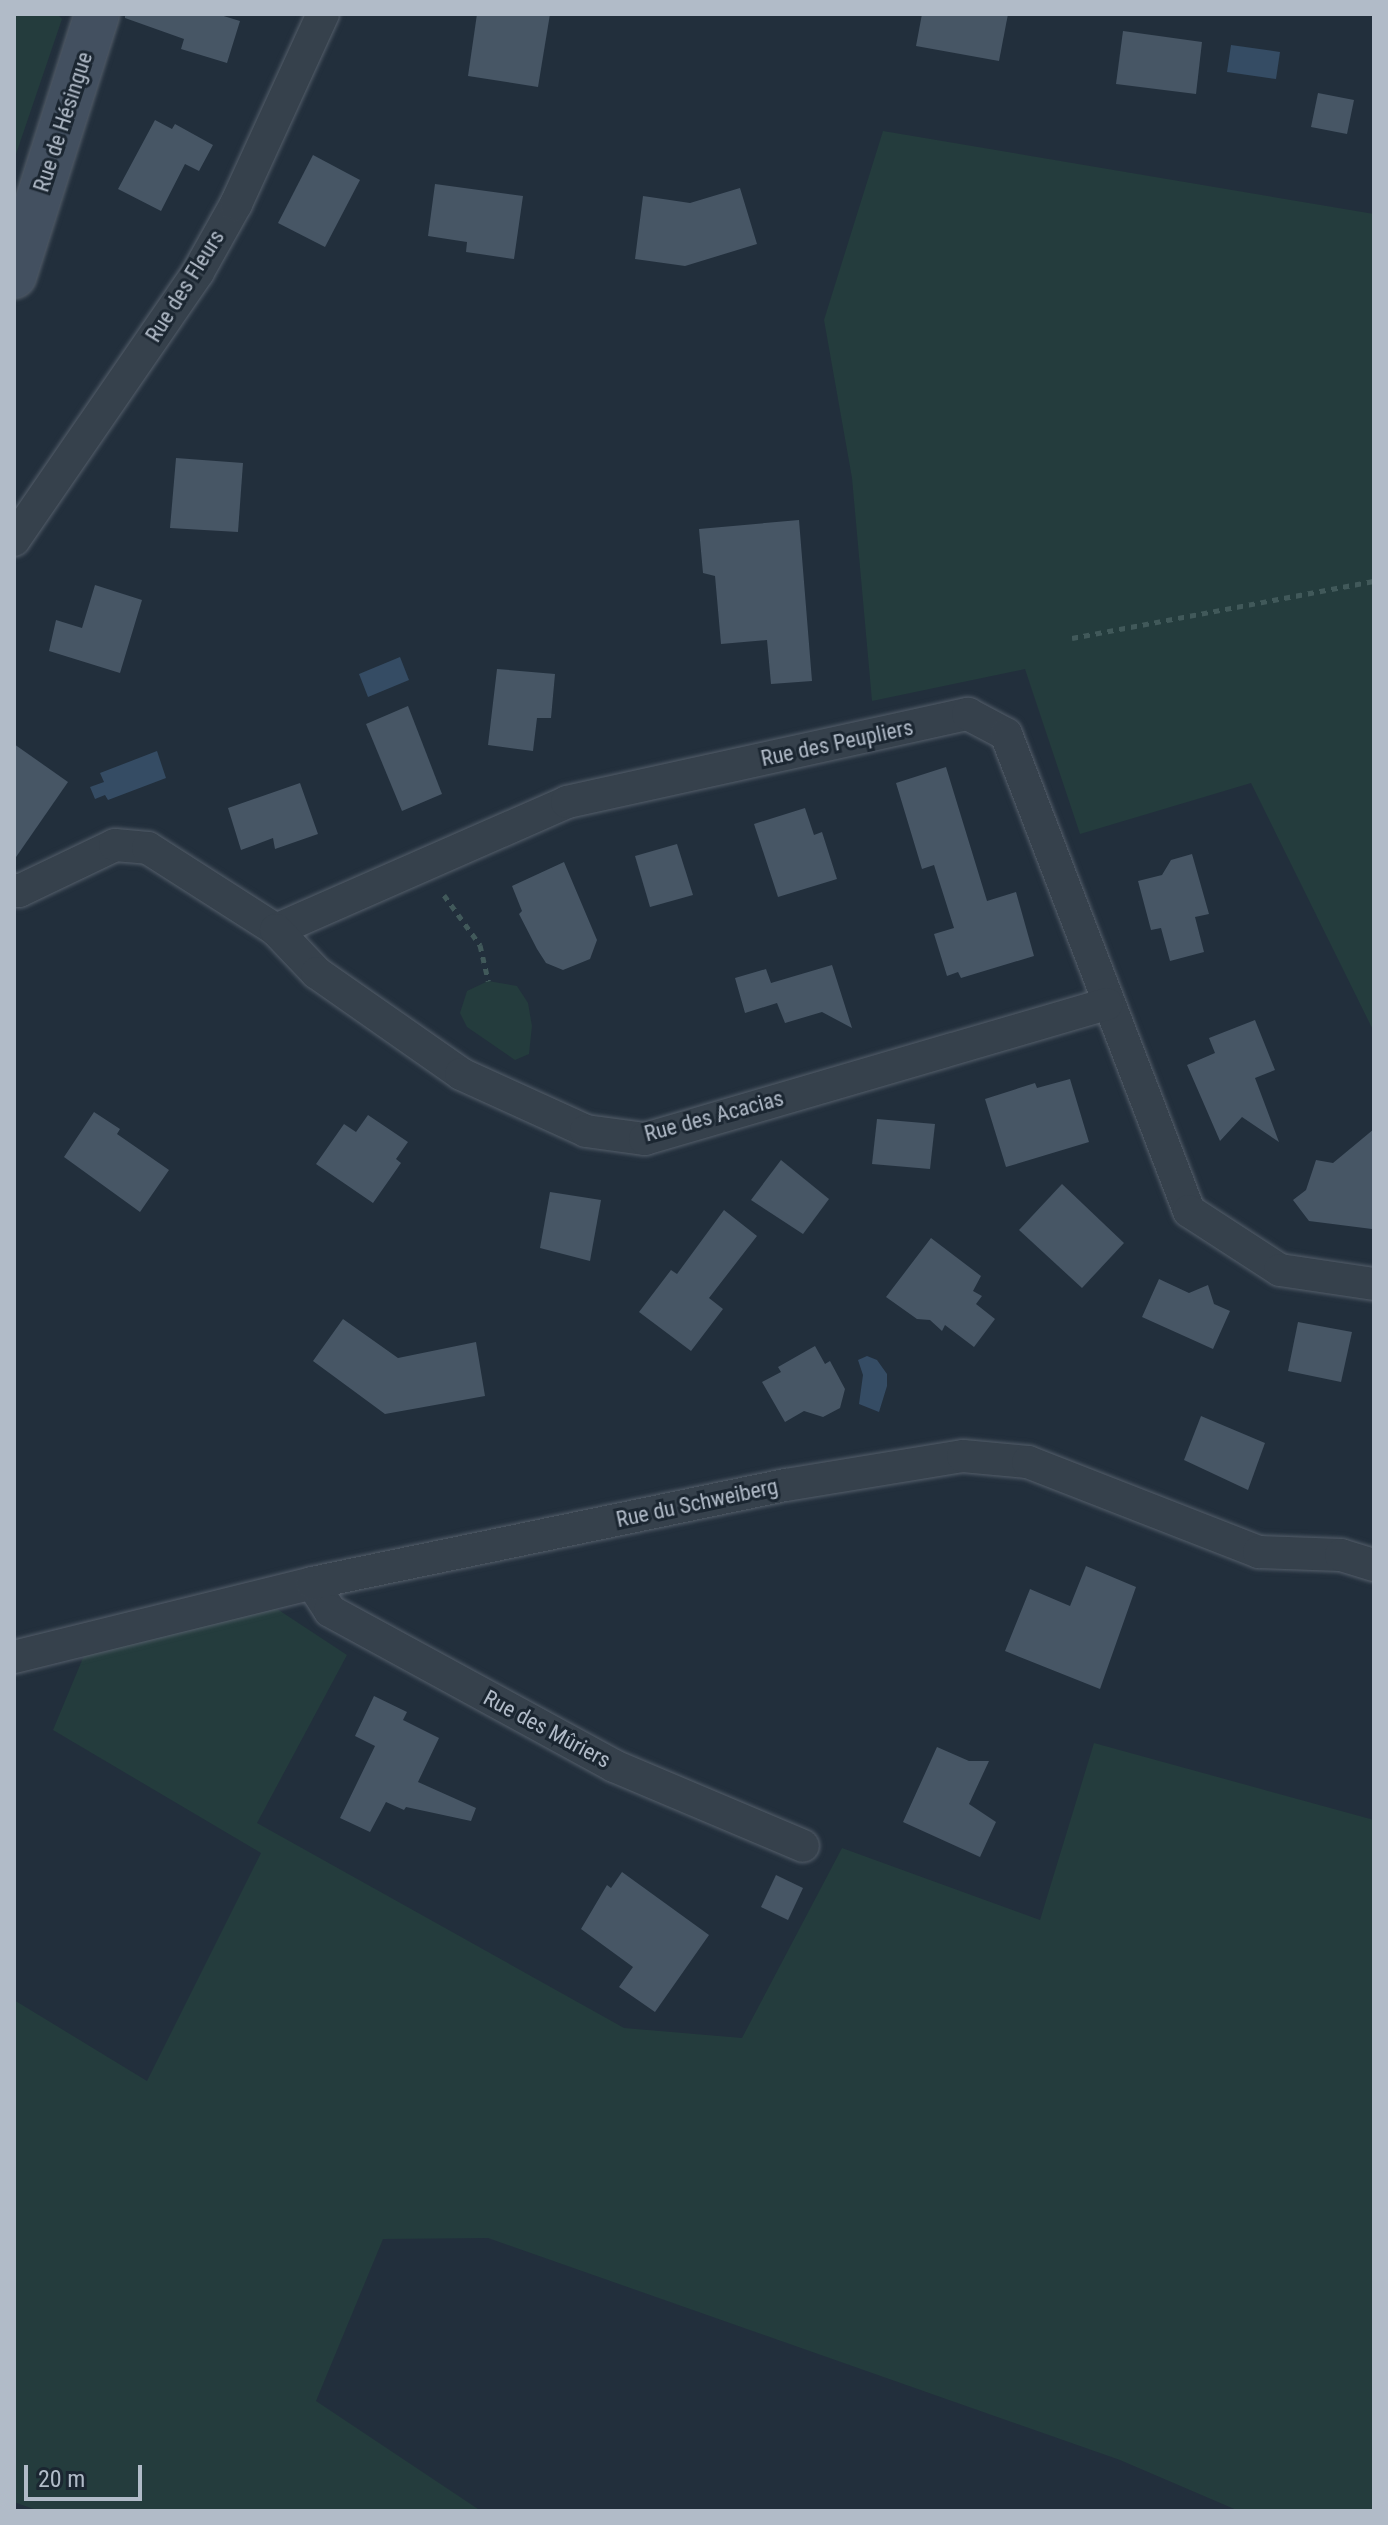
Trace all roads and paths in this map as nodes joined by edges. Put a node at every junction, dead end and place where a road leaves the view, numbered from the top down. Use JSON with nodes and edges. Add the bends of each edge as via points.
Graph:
{"nodes":[{"id":1,"x":97,"y":14,"type":"edge"},
{"id":2,"x":323,"y":14,"type":"edge"},
{"id":3,"x":14,"y":276,"type":"edge"},
{"id":4,"x":14,"y":540,"type":"edge"},
{"id":5,"x":1374,"y":581,"type":"edge"},
{"id":6,"x":1072,"y":638,"type":"dead end"},
{"id":7,"x":422,"y":865,"type":"junction"},
{"id":8,"x":14,"y":890,"type":"edge"},
{"id":9,"x":276,"y":930,"type":"junction"},
{"id":10,"x":488,"y":981,"type":"dead end"},
{"id":11,"x":1107,"y":1004,"type":"junction"},
{"id":12,"x":1374,"y":1284,"type":"edge"},
{"id":13,"x":1374,"y":1565,"type":"edge"},
{"id":14,"x":312,"y":1583,"type":"junction"},
{"id":15,"x":14,"y":1657,"type":"edge"},
{"id":16,"x":803,"y":1846,"type":"dead end"}],
"edges":[{"from":1,"to":3,"type":"street","name":"Rue de Hésingue"},
{"from":2,"to":4,"type":"street","name":"Rue des Fleurs","via":[[236,204],[198,272]]},
{"from":5,"to":6,"type":"path"},
{"from":7,"to":9,"type":"street","name":"Rue des Peupliers"},
{"from":7,"to":10,"type":"path","via":[[480,945]]},
{"from":7,"to":11,"type":"street","name":"Rue des Peupliers","via":[[567,802],[968,714],[1006,734]]},
{"from":8,"to":9,"type":"street","via":[[115,845],[148,848]]},
{"from":9,"to":11,"type":"street","name":"Rue des Acacias","via":[[317,973],[461,1074],[586,1131],[645,1139]]},
{"from":11,"to":12,"type":"street","name":"Rue des Peupliers","via":[[1189,1211],[1280,1270]]},
{"from":13,"to":14,"type":"street","name":"Rue du Schweiberg","via":[[1341,1555],[1259,1552],[1028,1462],[963,1456],[786,1485]]},
{"from":14,"to":15,"type":"street","name":"Rue du Schweiberg"},
{"from":14,"to":16,"type":"street","name":"Rue des Mûriers","via":[[330,1611],[614,1766]]}]}
